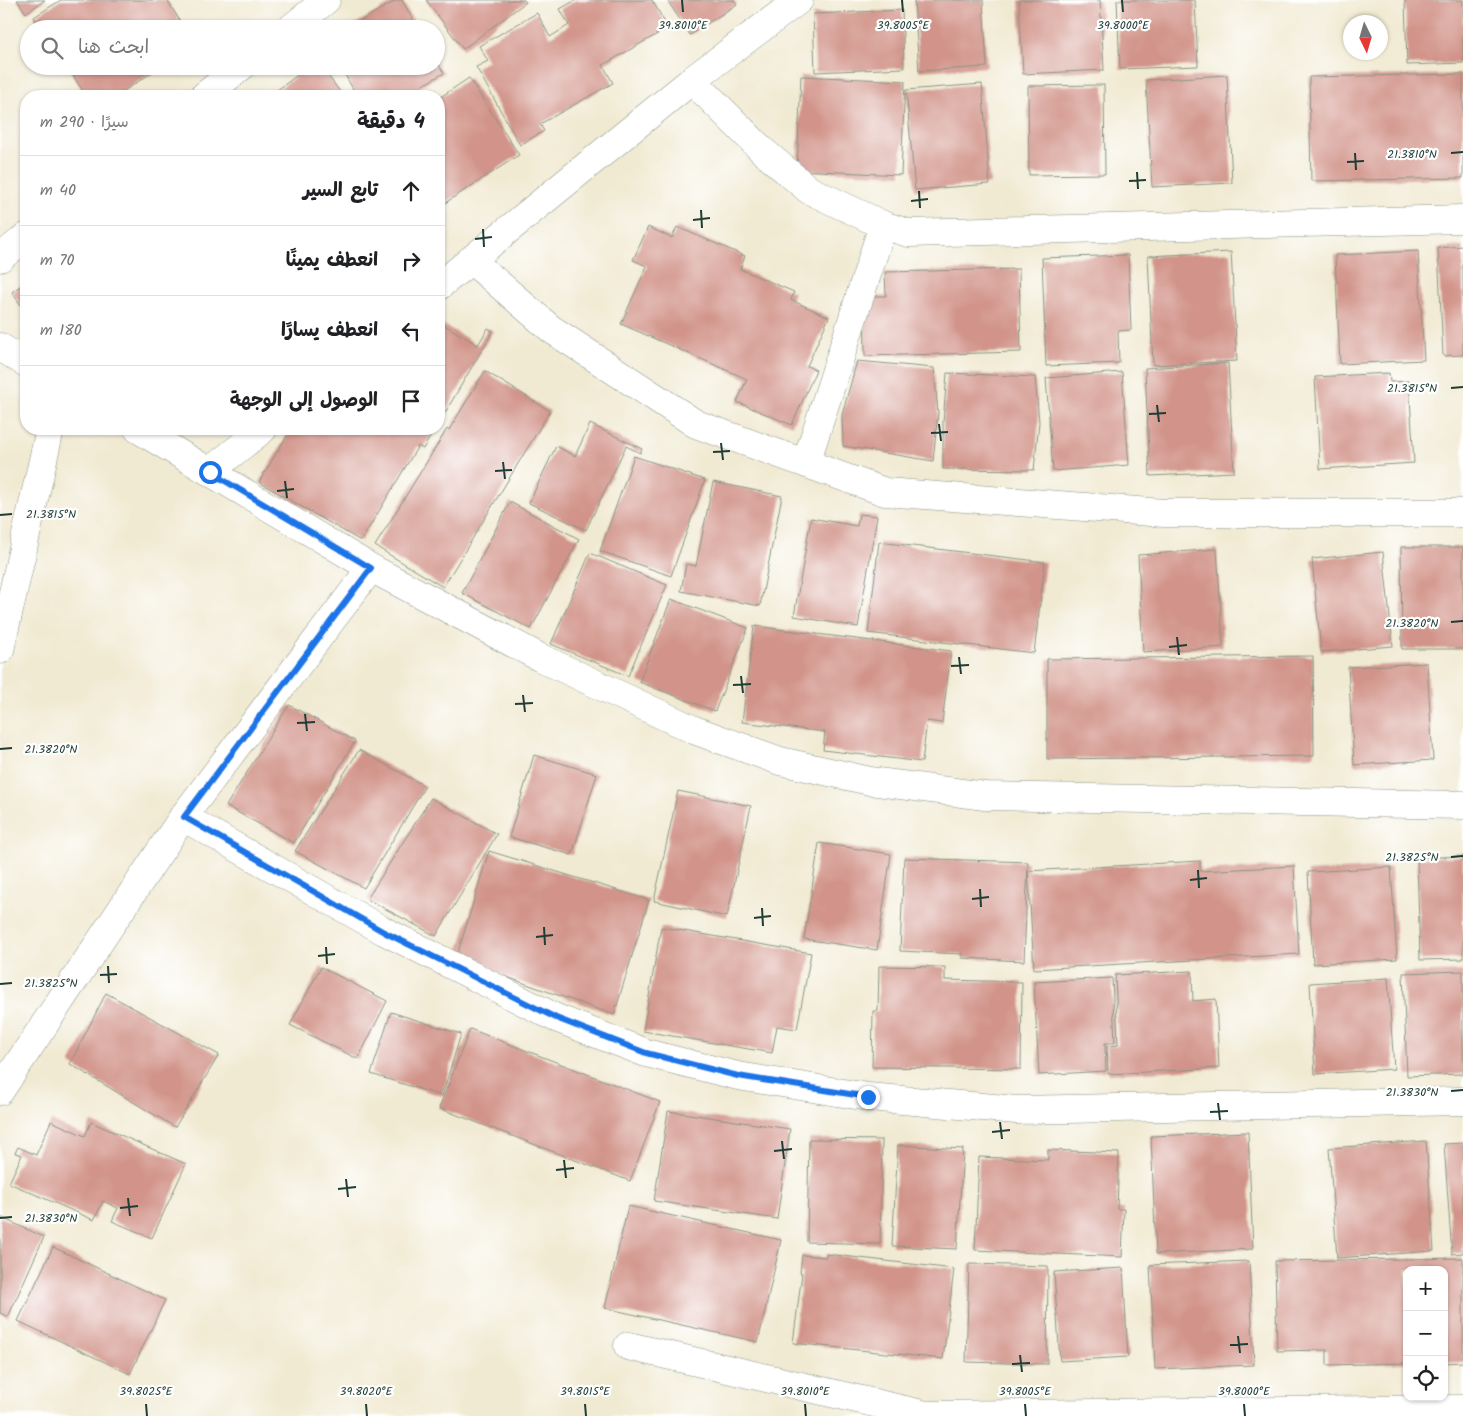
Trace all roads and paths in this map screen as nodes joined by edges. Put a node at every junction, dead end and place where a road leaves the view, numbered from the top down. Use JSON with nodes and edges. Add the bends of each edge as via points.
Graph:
{"nodes":[{"id":1,"x":326,"y":0,"type":"edge"},
{"id":2,"x":799,"y":0,"type":"edge"},
{"id":3,"x":301,"y":20,"type":"edge"},
{"id":4,"x":231,"y":75,"type":"edge"},
{"id":5,"x":692,"y":80,"type":"junction"},
{"id":6,"x":212,"y":90,"type":"edge"},
{"id":7,"x":1463,"y":219,"type":"edge"},
{"id":8,"x":883,"y":225,"type":"junction"},
{"id":9,"x":20,"y":242,"type":"edge"},
{"id":10,"x":0,"y":258,"type":"edge"},
{"id":11,"x":471,"y":260,"type":"junction"},
{"id":12,"x":445,"y":281,"type":"edge"},
{"id":13,"x":0,"y":347,"type":"edge"},
{"id":14,"x":20,"y":359,"type":"edge"},
{"id":15,"x":49,"y":435,"type":"edge"},
{"id":16,"x":148,"y":435,"type":"edge"},
{"id":17,"x":256,"y":435,"type":"edge"},
{"id":18,"x":806,"y":464,"type":"junction"},
{"id":19,"x":210,"y":472,"type":"junction"},
{"id":20,"x":1463,"y":514,"type":"edge"},
{"id":21,"x":371,"y":568,"type":"junction"},
{"id":22,"x":0,"y":650,"type":"edge"},
{"id":23,"x":1463,"y":805,"type":"edge"},
{"id":24,"x":184,"y":817,"type":"junction"},
{"id":25,"x":0,"y":1091,"type":"edge"},
{"id":26,"x":1463,"y":1100,"type":"edge"},
{"id":27,"x":628,"y":1346,"type":"dead end"},
{"id":28,"x":1463,"y":1409,"type":"edge"},
{"id":29,"x":926,"y":1415,"type":"edge"}],
"edges":[{"from":1,"to":3,"type":"street"},
{"from":2,"to":5,"type":"street"},
{"from":4,"to":6,"type":"street"},
{"from":5,"to":8,"type":"street","via":[[764,152],[809,190]]},
{"from":5,"to":11,"type":"street"},
{"from":7,"to":8,"type":"street","via":[[908,233]]},
{"from":8,"to":18,"type":"street"},
{"from":9,"to":10,"type":"street"},
{"from":11,"to":12,"type":"street"},
{"from":11,"to":18,"type":"street","via":[[551,329],[696,424]]},
{"from":13,"to":14,"type":"street"},
{"from":15,"to":22,"type":"street"},
{"from":16,"to":19,"type":"street"},
{"from":17,"to":19,"type":"street"},
{"from":18,"to":20,"type":"street","via":[[885,492],[1114,510]]},
{"from":19,"to":21,"type":"street"},
{"from":21,"to":23,"type":"street","via":[[541,658],[694,730],[780,761],[870,781],[985,796]]},
{"from":21,"to":24,"type":"street"},
{"from":24,"to":25,"type":"street"},
{"from":24,"to":26,"type":"street","via":[[384,932],[556,1018],[646,1053],[738,1076],[868,1097],[1017,1110]]},
{"from":27,"to":29,"type":"street"},
{"from":28,"to":29,"type":"street"}]}
